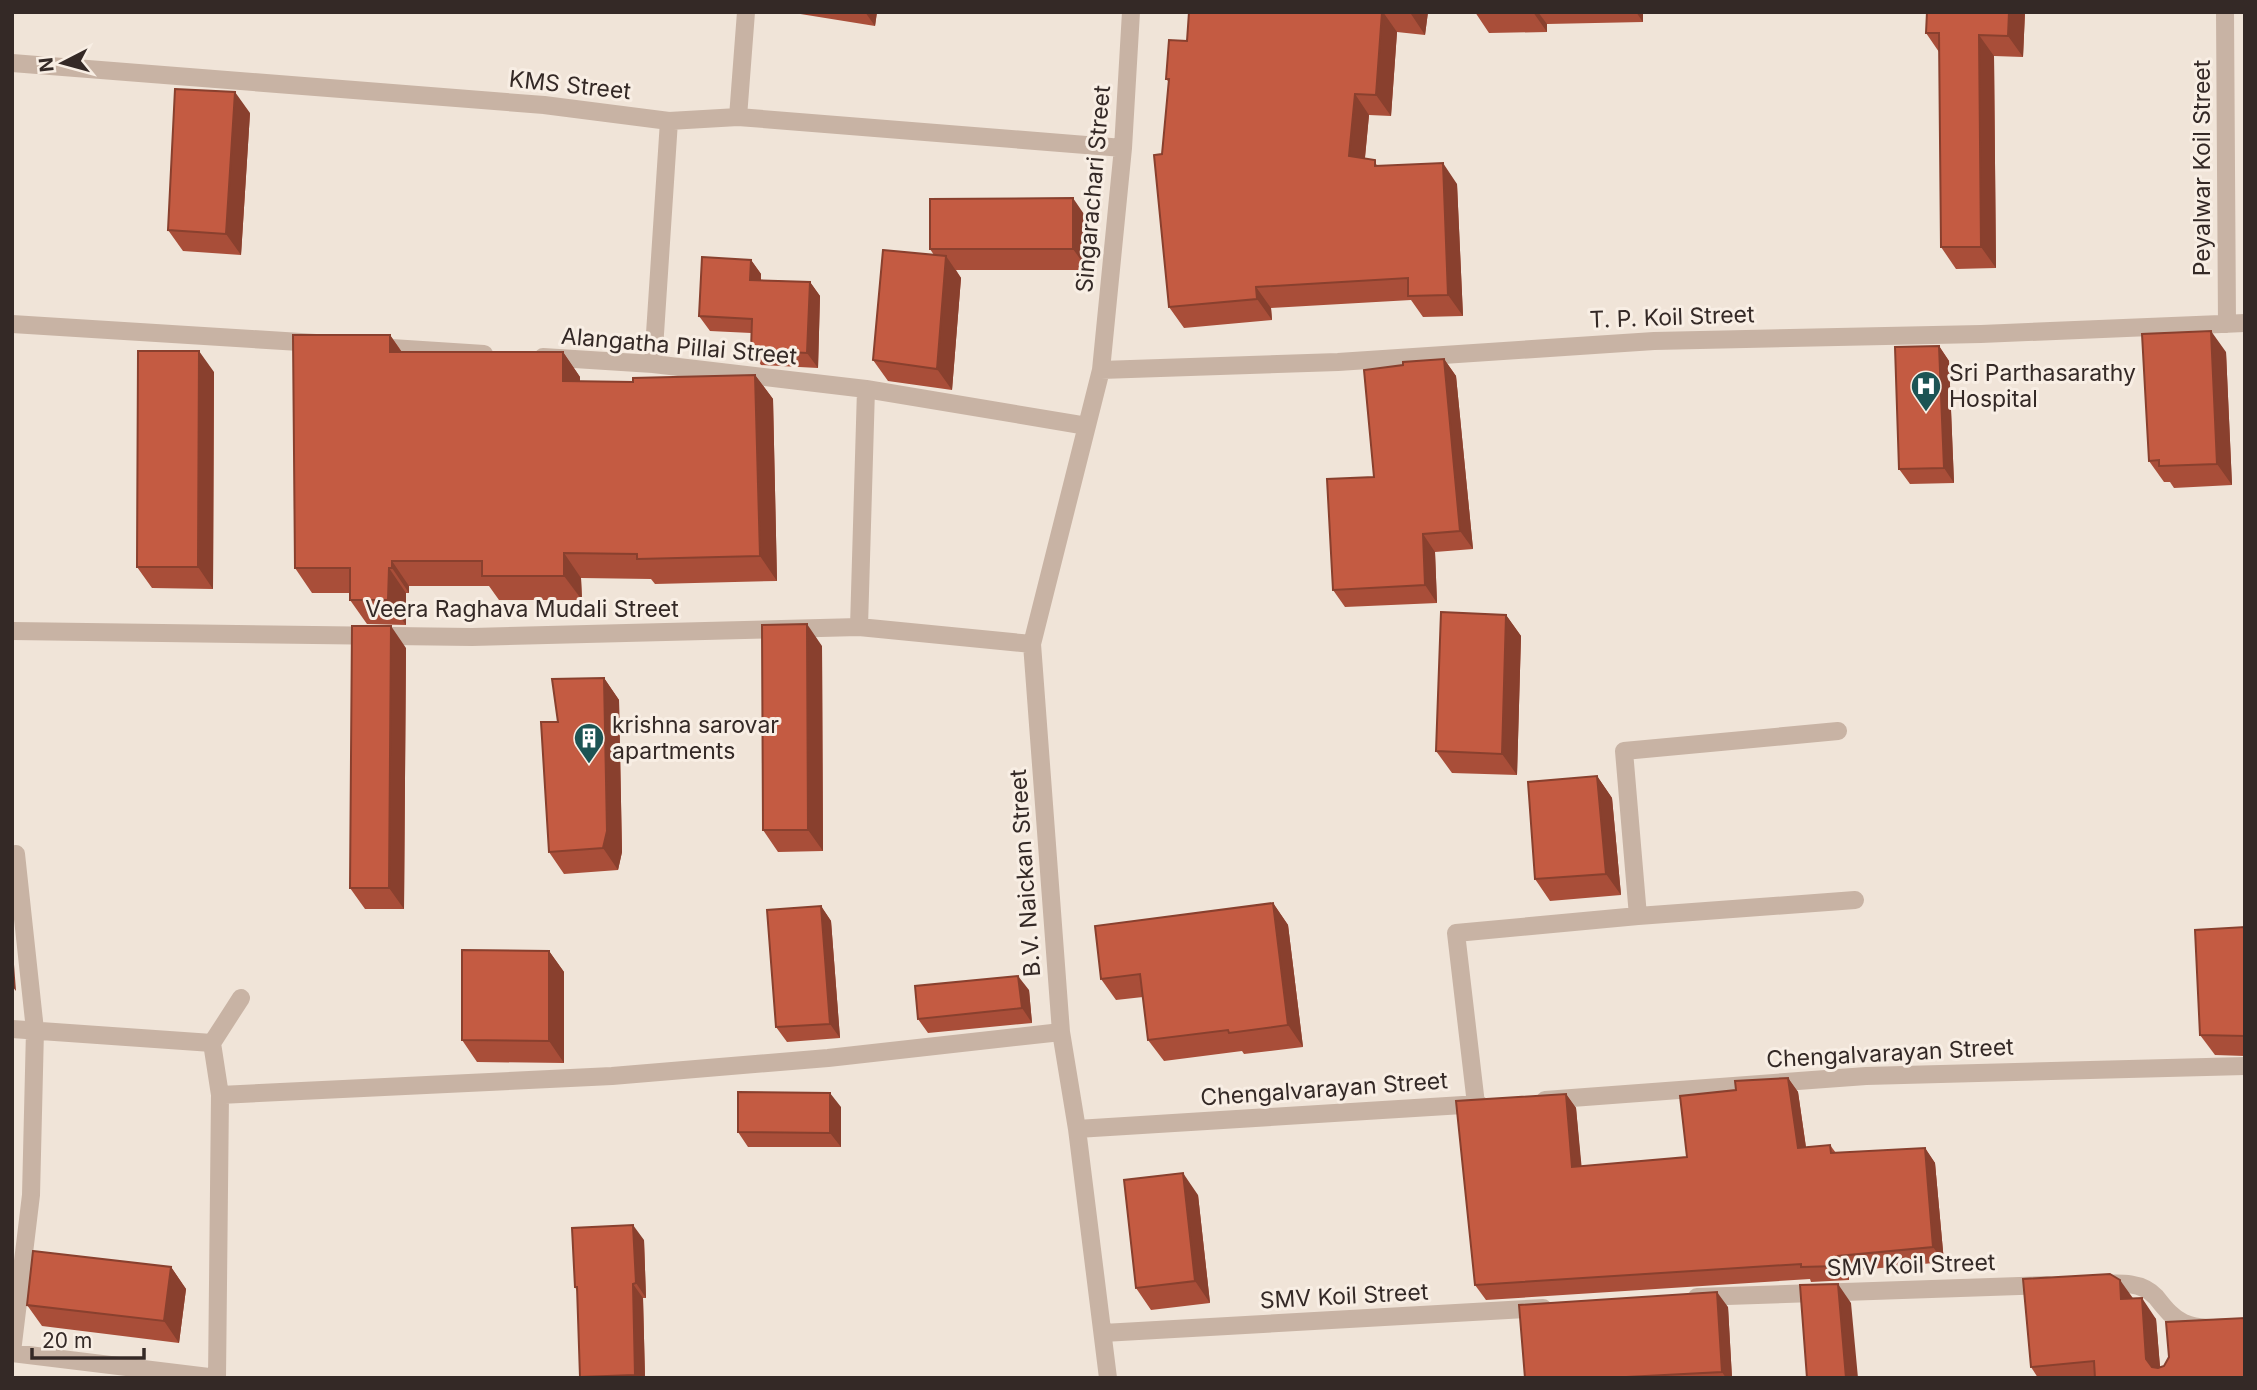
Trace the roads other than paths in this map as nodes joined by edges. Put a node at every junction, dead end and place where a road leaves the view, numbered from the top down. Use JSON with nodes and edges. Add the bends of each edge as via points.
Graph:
{"nodes":[{"id":1,"x":746,"y":12,"type":"edge"},
{"id":2,"x":1131,"y":12,"type":"edge"},
{"id":3,"x":2225,"y":12,"type":"edge"},
{"id":4,"x":12,"y":63,"type":"edge"},
{"id":5,"x":738,"y":117,"type":"junction"},
{"id":6,"x":669,"y":121,"type":"junction"},
{"id":7,"x":1123,"y":148,"type":"junction"},
{"id":8,"x":2236,"y":323,"type":"edge"},
{"id":9,"x":12,"y":324,"type":"edge"},
{"id":10,"x":333,"y":344,"type":"edge"},
{"id":11,"x":361,"y":346,"type":"edge"},
{"id":12,"x":500,"y":355,"type":"edge"},
{"id":13,"x":528,"y":356,"type":"edge"},
{"id":14,"x":653,"y":365,"type":"junction"},
{"id":15,"x":1101,"y":370,"type":"junction"},
{"id":16,"x":866,"y":390,"type":"junction"},
{"id":17,"x":1087,"y":426,"type":"junction"},
{"id":18,"x":859,"y":627,"type":"junction"},
{"id":19,"x":12,"y":631,"type":"edge"},
{"id":20,"x":1032,"y":644,"type":"junction"},
{"id":21,"x":1838,"y":731,"type":"dead end"},
{"id":22,"x":16,"y":854,"type":"dead end"},
{"id":23,"x":1855,"y":900,"type":"dead end"},
{"id":24,"x":1638,"y":916,"type":"junction"},
{"id":25,"x":241,"y":998,"type":"dead end"},
{"id":26,"x":12,"y":1029,"type":"edge"},
{"id":27,"x":35,"y":1030,"type":"junction"},
{"id":28,"x":1061,"y":1032,"type":"junction"},
{"id":29,"x":212,"y":1043,"type":"junction"},
{"id":30,"x":2245,"y":1066,"type":"edge"},
{"id":31,"x":220,"y":1095,"type":"junction"},
{"id":32,"x":1532,"y":1100,"type":"edge"},
{"id":33,"x":1077,"y":1129,"type":"junction"},
{"id":34,"x":12,"y":1193,"type":"edge"},
{"id":35,"x":31,"y":1195,"type":"junction"},
{"id":36,"x":2088,"y":1284,"type":"edge"},
{"id":37,"x":2060,"y":1285,"type":"edge"},
{"id":38,"x":1686,"y":1298,"type":"edge"},
{"id":39,"x":1563,"y":1306,"type":"edge"},
{"id":40,"x":2166,"y":1311,"type":"junction"},
{"id":41,"x":2245,"y":1327,"type":"edge"},
{"id":42,"x":1103,"y":1333,"type":"junction"},
{"id":43,"x":2169,"y":1338,"type":"edge"},
{"id":44,"x":12,"y":1352,"type":"edge"},
{"id":45,"x":217,"y":1378,"type":"edge"},
{"id":46,"x":1108,"y":1378,"type":"edge"}],
"edges":[{"from":1,"to":5,"type":"street"},
{"from":2,"to":7,"type":"street","name":"Singarachari Street"},
{"from":3,"to":8,"type":"street","name":"Peyalwar Koil Street"},
{"from":4,"to":6,"type":"street","name":"KMS Street","via":[[544,105]]},
{"from":5,"to":6,"type":"street","name":"KMS Street"},
{"from":5,"to":7,"type":"street","name":"KMS Street"},
{"from":6,"to":14,"type":"street"},
{"from":7,"to":15,"type":"street","name":"Singarachari Street"},
{"from":8,"to":15,"type":"street","name":"T. P. Koil Street","via":[[1654,341],[1338,362]]},
{"from":9,"to":10,"type":"street"},
{"from":11,"to":12,"type":"street"},
{"from":13,"to":14,"type":"street","name":"Alangatha Pillai Street"},
{"from":14,"to":16,"type":"street","name":"Alangatha Pillai Street"},
{"from":15,"to":17,"type":"street","name":"B.V. Naickan Street"},
{"from":16,"to":17,"type":"street","name":"Alangatha Pillai Street"},
{"from":16,"to":18,"type":"street"},
{"from":17,"to":20,"type":"street","name":"B.V. Naickan Street"},
{"from":18,"to":19,"type":"street","name":"Veera Raghava Mudali Street","via":[[472,637]]},
{"from":18,"to":20,"type":"street","name":"Veera Raghava Mudali Street"},
{"from":20,"to":28,"type":"street","name":"B.V. Naickan Street"},
{"from":21,"to":24,"type":"street","via":[[1624,751]]},
{"from":22,"to":27,"type":"street"},
{"from":23,"to":24,"type":"street"},
{"from":24,"to":33,"type":"street","name":"Chengalvarayan Street","via":[[1456,933],[1483,1104]]},
{"from":25,"to":29,"type":"street"},
{"from":26,"to":27,"type":"street"},
{"from":27,"to":29,"type":"street"},
{"from":27,"to":35,"type":"street"},
{"from":28,"to":31,"type":"street","via":[[612,1076]]},
{"from":28,"to":33,"type":"street","name":"B.V. Naickan Street"},
{"from":29,"to":31,"type":"street"},
{"from":30,"to":32,"type":"street","name":"Chengalvarayan Street","via":[[1866,1076]]},
{"from":31,"to":45,"type":"street"},
{"from":33,"to":42,"type":"street","name":"B.V. Naickan Street"},
{"from":34,"to":35,"type":"street"},
{"from":35,"to":44,"type":"street"},
{"from":36,"to":40,"type":"street","via":[[2130,1283],[2153,1294]]},
{"from":37,"to":38,"type":"street","name":"SMV Koil Street"},
{"from":39,"to":42,"type":"street","name":"SMV Koil Street"},
{"from":40,"to":41,"type":"street","via":[[2183,1323],[2200,1327]]},
{"from":40,"to":43,"type":"street"},
{"from":42,"to":46,"type":"street","name":"B.V. Naickan Street"},
{"from":44,"to":45,"type":"street"}]}
